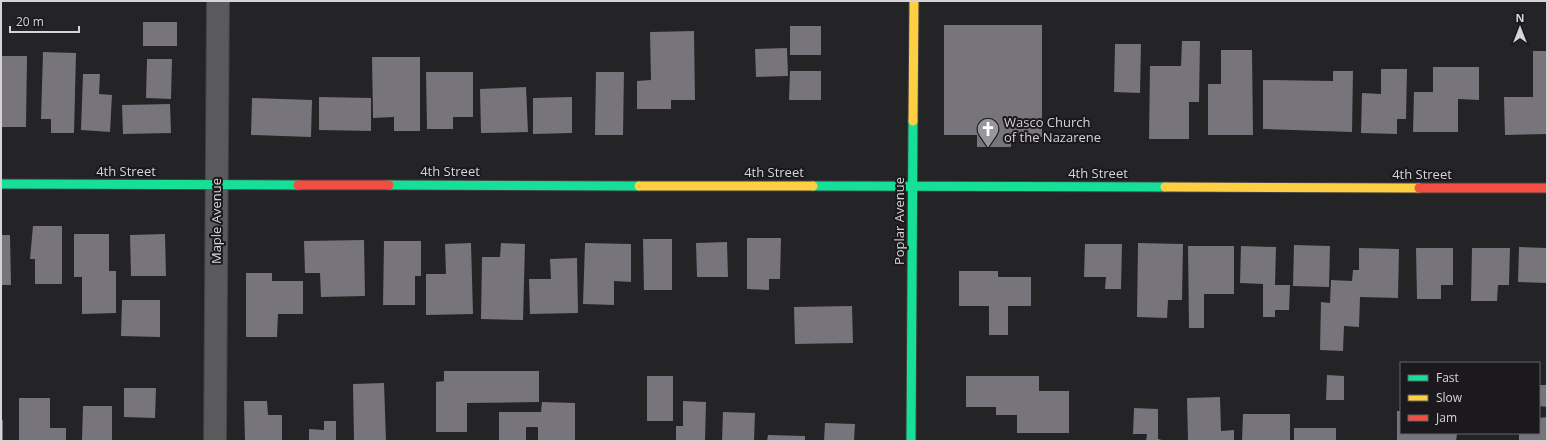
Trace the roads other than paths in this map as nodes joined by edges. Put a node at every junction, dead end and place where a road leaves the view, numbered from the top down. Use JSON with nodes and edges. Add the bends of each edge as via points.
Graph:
{"nodes":[{"id":1,"x":218,"y":1,"type":"edge"},
{"id":2,"x":914,"y":1,"type":"edge"},
{"id":3,"x":1,"y":184,"type":"edge"},
{"id":4,"x":216,"y":184,"type":"junction"},
{"id":5,"x":912,"y":186,"type":"junction"},
{"id":6,"x":1547,"y":188,"type":"edge"},
{"id":7,"x":214,"y":441,"type":"edge"},
{"id":8,"x":911,"y":441,"type":"edge"}],
"edges":[{"from":1,"to":4,"type":"street","name":"Maple Avenue"},
{"from":2,"to":5,"type":"street","name":"Poplar Avenue"},
{"from":3,"to":4,"type":"street","name":"4th Street"},
{"from":4,"to":5,"type":"street","name":"4th Street"},
{"from":4,"to":7,"type":"street","name":"Maple Avenue"},
{"from":5,"to":6,"type":"street","name":"4th Street"},
{"from":5,"to":8,"type":"street","name":"Poplar Avenue"}]}
